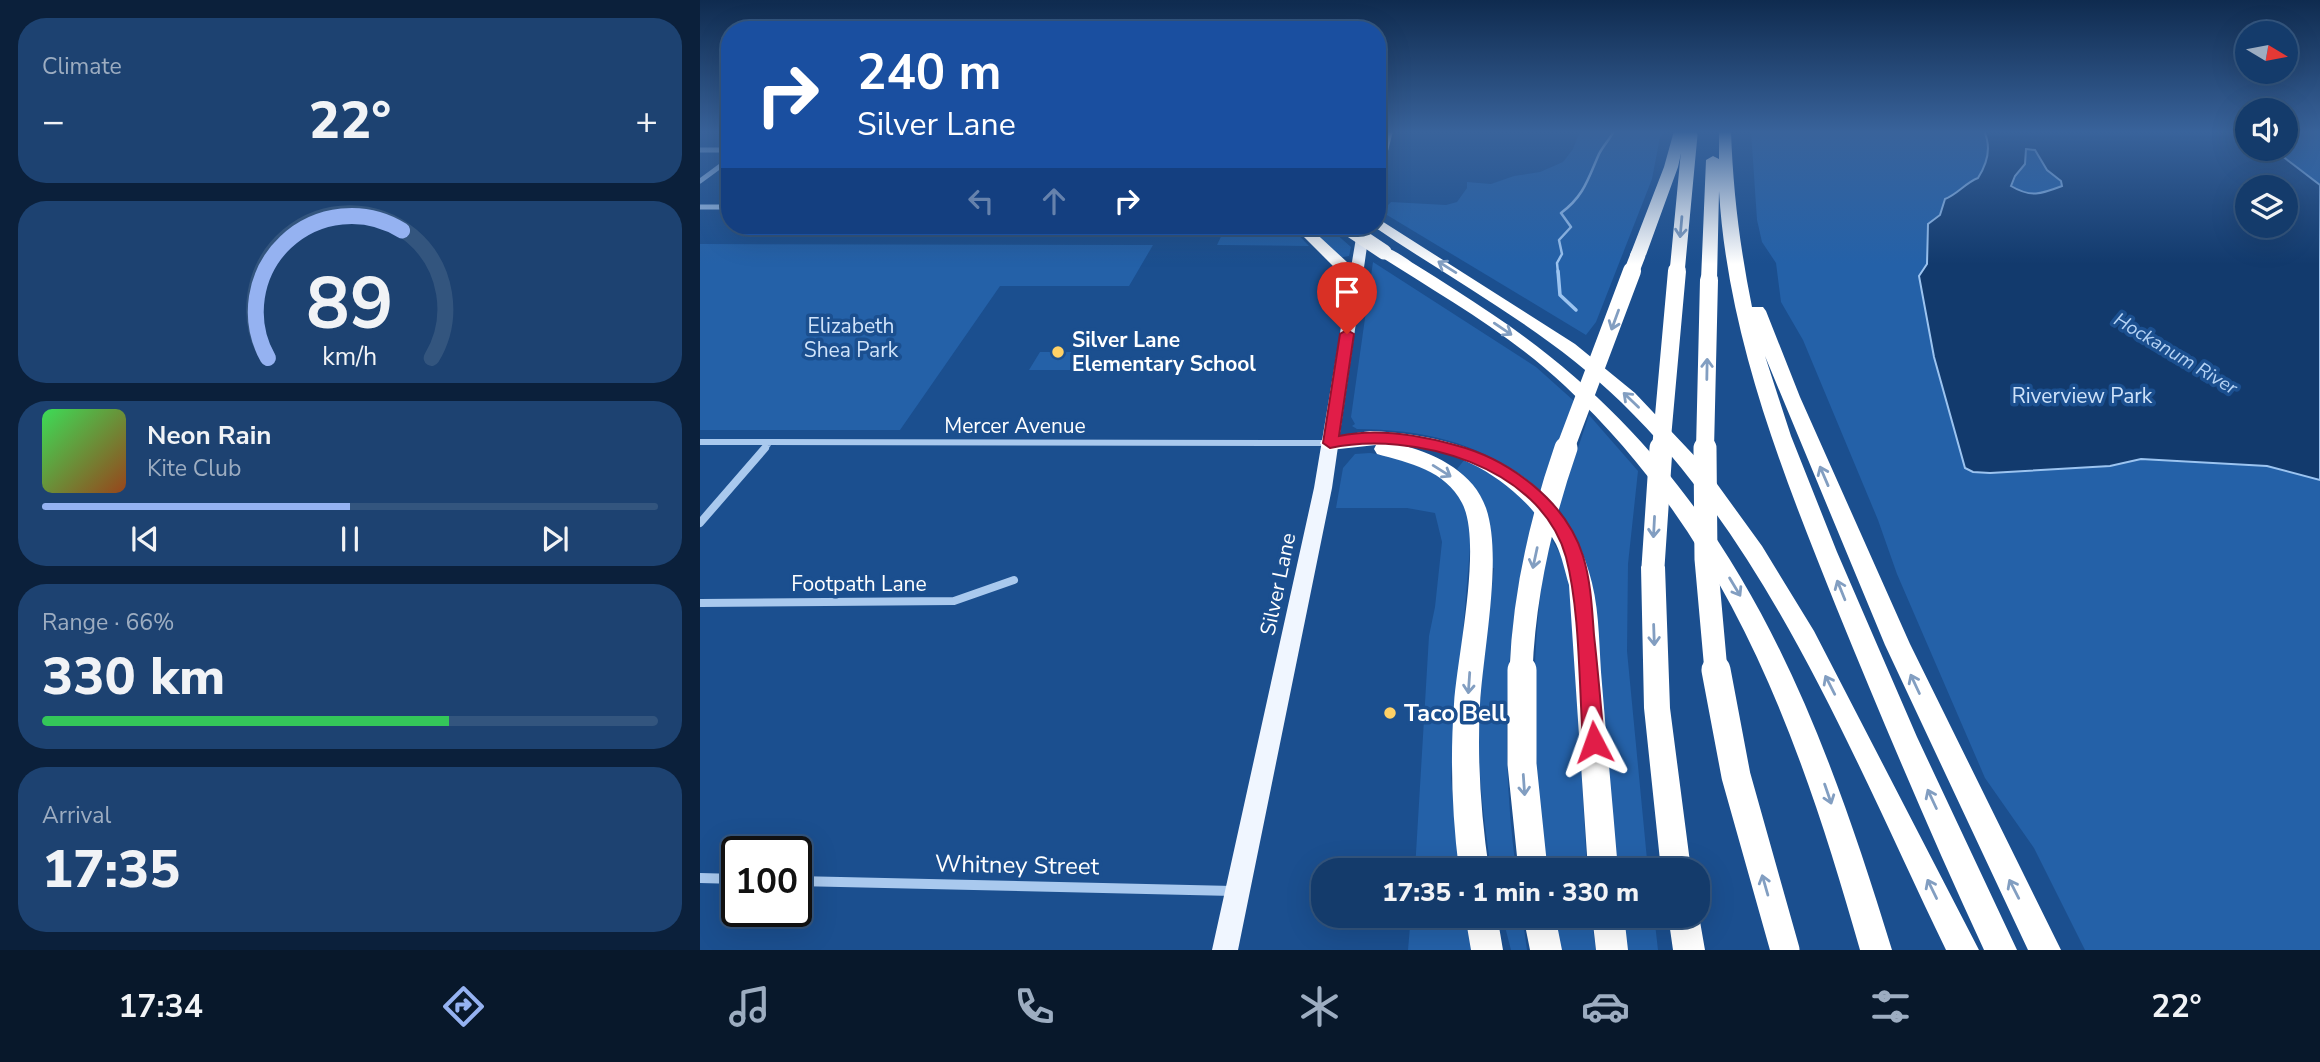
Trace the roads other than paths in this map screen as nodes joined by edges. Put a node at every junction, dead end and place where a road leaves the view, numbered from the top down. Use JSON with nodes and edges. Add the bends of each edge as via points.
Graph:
{"nodes":[{"id":1,"x":1668,"y":175,"type":"edge"},
{"id":2,"x":1682,"y":175,"type":"edge"},
{"id":3,"x":1712,"y":175,"type":"edge"},
{"id":4,"x":1726,"y":175,"type":"edge"},
{"id":5,"x":700,"y":207,"type":"edge"},
{"id":6,"x":721,"y":207,"type":"edge"},
{"id":7,"x":1309,"y":235,"type":"edge"},
{"id":8,"x":1363,"y":235,"type":"edge"},
{"id":9,"x":1384,"y":235,"type":"edge"},
{"id":10,"x":1385,"y":235,"type":"edge"},
{"id":11,"x":1730,"y":245,"type":"junction"},
{"id":12,"x":1357,"y":271,"type":"junction"},
{"id":13,"x":700,"y":442,"type":"edge"},
{"id":14,"x":769,"y":443,"type":"junction"},
{"id":15,"x":1330,"y":443,"type":"junction"},
{"id":16,"x":700,"y":523,"type":"edge"},
{"id":17,"x":1014,"y":580,"type":"dead end"},
{"id":18,"x":700,"y":603,"type":"edge"},
{"id":19,"x":1473,"y":858,"type":"edge"},
{"id":20,"x":1532,"y":858,"type":"edge"},
{"id":21,"x":1602,"y":858,"type":"edge"},
{"id":22,"x":1675,"y":858,"type":"edge"},
{"id":23,"x":700,"y":878,"type":"edge"},
{"id":24,"x":721,"y":879,"type":"edge"},
{"id":25,"x":812,"y":881,"type":"edge"},
{"id":26,"x":1238,"y":891,"type":"junction"},
{"id":27,"x":1483,"y":928,"type":"edge"},
{"id":28,"x":1542,"y":928,"type":"edge"},
{"id":29,"x":1609,"y":928,"type":"edge"},
{"id":30,"x":1686,"y":928,"type":"edge"},
{"id":31,"x":1225,"y":950,"type":"edge"},
{"id":32,"x":1487,"y":950,"type":"edge"},
{"id":33,"x":1546,"y":950,"type":"edge"},
{"id":34,"x":1612,"y":950,"type":"edge"},
{"id":35,"x":1689,"y":950,"type":"edge"},
{"id":36,"x":1785,"y":950,"type":"edge"},
{"id":37,"x":1876,"y":950,"type":"edge"},
{"id":38,"x":1963,"y":950,"type":"edge"},
{"id":39,"x":2001,"y":950,"type":"edge"},
{"id":40,"x":2045,"y":950,"type":"edge"}],
"edges":[{"from":1,"to":20,"type":"highway","one_way":true,"bridge":true,"via":[[1560,471],[1533,572],[1521,684]]},
{"from":2,"to":22,"type":"highway","one_way":true,"bridge":true,"via":[[1653,567],[1657,708]]},
{"from":36,"to":3,"type":"highway","one_way":true,"bridge":true,"via":[[1737,775],[1710,622],[1705,516]]},
{"from":4,"to":11,"type":"highway"},
{"from":5,"to":6,"type":"street"},
{"from":7,"to":12,"type":"highway","via":[[1341,265]]},
{"from":8,"to":12,"type":"main road","name":"Silver Lane"},
{"from":9,"to":37,"type":"highway","one_way":true,"via":[[1567,378],[1630,440],[1702,532],[1759,630],[1796,709],[1847,851]]},
{"from":38,"to":10,"type":"highway","one_way":true,"via":[[1791,611],[1739,528],[1683,454],[1628,396],[1570,348],[1513,307]]},
{"from":39,"to":11,"type":"highway","one_way":true,"via":[[1912,756],[1805,502],[1762,377]]},
{"from":40,"to":11,"type":"highway","one_way":true,"via":[[1883,612]]},
{"from":12,"to":15,"type":"main road","name":"Silver Lane"},
{"from":13,"to":14,"type":"street","name":"Mercer Avenue"},
{"from":14,"to":15,"type":"street","name":"Mercer Avenue"},
{"from":14,"to":16,"type":"street"},
{"from":15,"to":19,"type":"highway","one_way":true,"via":[[1352,449],[1389,449],[1426,461],[1458,483],[1477,512],[1481,542],[1466,746]]},
{"from":15,"to":21,"type":"highway","via":[[1354,438],[1395,439],[1464,452],[1527,489],[1561,528],[1574,554],[1582,595]]},
{"from":15,"to":26,"type":"main road","name":"Silver Lane"},
{"from":17,"to":18,"type":"street","name":"Footpath Lane","via":[[954,601]]},
{"from":23,"to":24,"type":"street"},
{"from":25,"to":26,"type":"street","name":"Whitney Street"},
{"from":26,"to":31,"type":"main road","name":"Silver Lane"},
{"from":27,"to":32,"type":"highway"},
{"from":28,"to":33,"type":"highway"},
{"from":29,"to":34,"type":"highway"},
{"from":30,"to":35,"type":"highway"}]}
